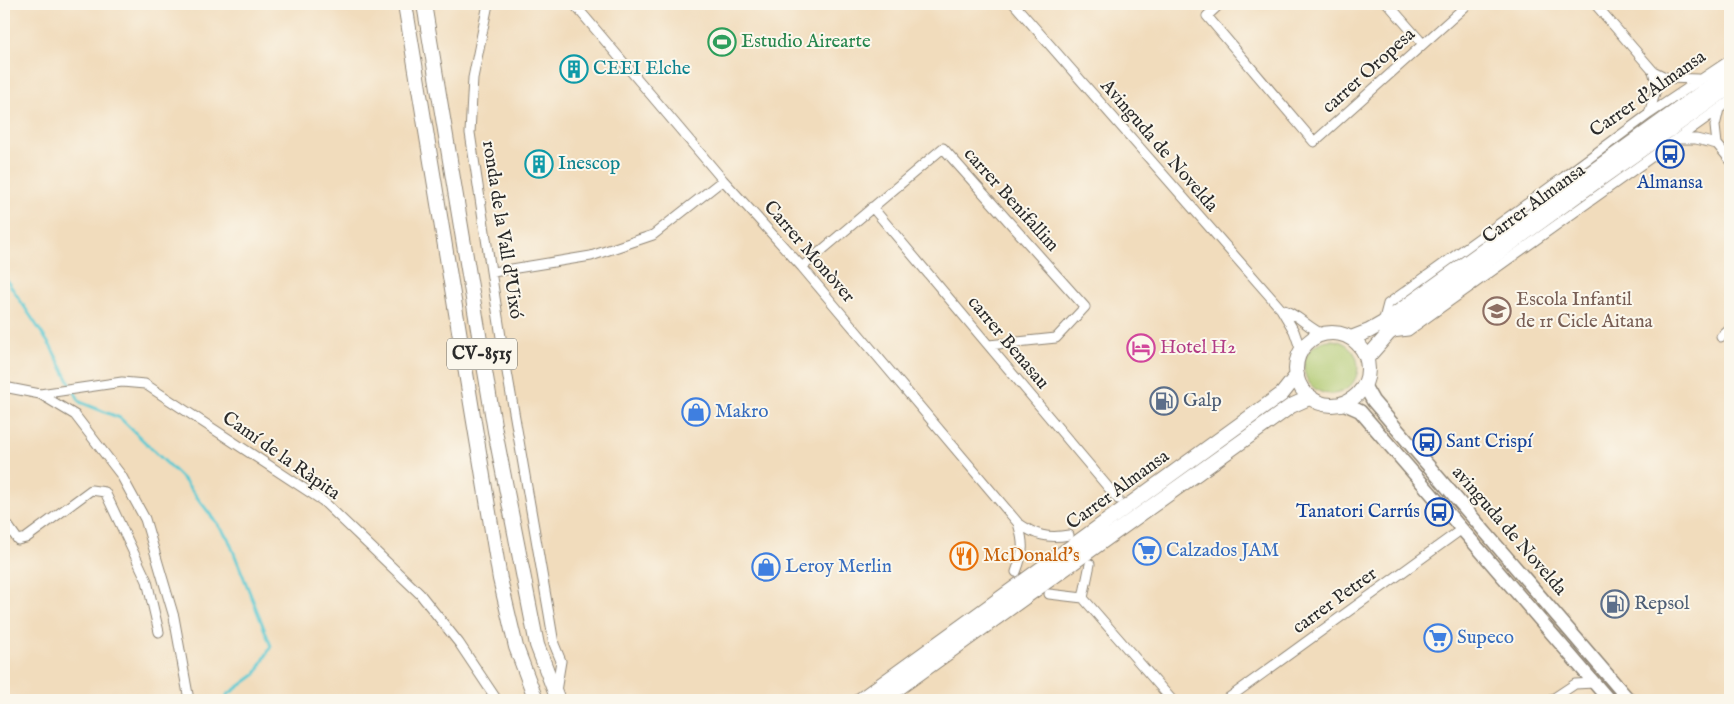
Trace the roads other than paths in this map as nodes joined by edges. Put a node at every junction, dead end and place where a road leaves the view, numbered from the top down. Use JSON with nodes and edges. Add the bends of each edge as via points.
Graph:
{"nodes":[{"id":1,"x":405,"y":4,"type":"edge"},
{"id":2,"x":424,"y":4,"type":"edge"},
{"id":3,"x":488,"y":4,"type":"edge"},
{"id":4,"x":574,"y":4,"type":"edge"},
{"id":5,"x":1014,"y":4,"type":"edge"},
{"id":6,"x":1220,"y":4,"type":"edge"},
{"id":7,"x":1388,"y":4,"type":"edge"},
{"id":8,"x":1468,"y":4,"type":"edge"},
{"id":9,"x":1595,"y":4,"type":"edge"},
{"id":10,"x":1423,"y":44,"type":"junction"},
{"id":11,"x":1730,"y":60,"type":"edge"},
{"id":12,"x":1653,"y":71,"type":"junction"},
{"id":13,"x":1730,"y":72,"type":"edge"},
{"id":14,"x":1701,"y":79,"type":"junction"},
{"id":15,"x":1730,"y":88,"type":"edge"},
{"id":16,"x":1730,"y":101,"type":"edge"},
{"id":17,"x":1719,"y":109,"type":"junction"},
{"id":18,"x":1649,"y":114,"type":"junction"},
{"id":19,"x":1676,"y":139,"type":"junction"},
{"id":20,"x":1717,"y":144,"type":"junction"},
{"id":21,"x":1730,"y":160,"type":"edge"},
{"id":22,"x":1590,"y":173,"type":"junction"},
{"id":23,"x":1564,"y":177,"type":"junction"},
{"id":24,"x":724,"y":180,"type":"junction"},
{"id":25,"x":1611,"y":188,"type":"junction"},
{"id":26,"x":1580,"y":193,"type":"junction"},
{"id":27,"x":872,"y":207,"type":"junction"},
{"id":28,"x":802,"y":267,"type":"junction"},
{"id":29,"x":493,"y":272,"type":"junction"},
{"id":30,"x":1281,"y":309,"type":"junction"},
{"id":31,"x":1386,"y":328,"type":"junction"},
{"id":32,"x":1730,"y":329,"type":"edge"},
{"id":33,"x":1323,"y":334,"type":"junction"},
{"id":34,"x":1721,"y":336,"type":"dead end"},
{"id":35,"x":1351,"y":338,"type":"junction"},
{"id":36,"x":989,"y":345,"type":"junction"},
{"id":37,"x":1301,"y":351,"type":"junction"},
{"id":38,"x":1366,"y":358,"type":"junction"},
{"id":39,"x":1297,"y":375,"type":"junction"},
{"id":40,"x":1364,"y":385,"type":"junction"},
{"id":41,"x":4,"y":387,"type":"edge"},
{"id":42,"x":40,"y":394,"type":"junction"},
{"id":43,"x":1311,"y":397,"type":"junction"},
{"id":44,"x":1342,"y":403,"type":"junction"},
{"id":45,"x":1118,"y":499,"type":"dead end"},
{"id":46,"x":4,"y":520,"type":"edge"},
{"id":47,"x":1018,"y":523,"type":"junction"},
{"id":48,"x":1462,"y":529,"type":"junction"},
{"id":49,"x":1069,"y":535,"type":"dead end"},
{"id":50,"x":1090,"y":564,"type":"dead end"},
{"id":51,"x":1016,"y":572,"type":"dead end"},
{"id":52,"x":1049,"y":594,"type":"dead end"},
{"id":53,"x":1083,"y":598,"type":"junction"},
{"id":54,"x":159,"y":632,"type":"dead end"},
{"id":55,"x":1594,"y":683,"type":"junction"},
{"id":56,"x":556,"y":698,"type":"edge"},
{"id":57,"x":189,"y":700,"type":"edge"},
{"id":58,"x":497,"y":700,"type":"edge"},
{"id":59,"x":536,"y":700,"type":"edge"},
{"id":60,"x":860,"y":700,"type":"edge"},
{"id":61,"x":882,"y":700,"type":"edge"},
{"id":62,"x":1172,"y":700,"type":"edge"},
{"id":63,"x":1226,"y":700,"type":"edge"},
{"id":64,"x":1551,"y":700,"type":"edge"},
{"id":65,"x":1609,"y":700,"type":"edge"},
{"id":66,"x":1629,"y":700,"type":"edge"}],
"edges":[{"from":1,"to":59,"type":"main road","number":"CV-8515","via":[[500,579],[516,647]]},
{"from":2,"to":56,"type":"main road","number":"CV-8515","via":[[495,431],[537,645]]},
{"from":3,"to":29,"type":"street","name":"ronda de la Vall d'Uixó","via":[[473,78],[470,132]]},
{"from":4,"to":24,"type":"street","name":"Carrer Monòver"},
{"from":5,"to":30,"type":"street","name":"Avinguda de Novelda"},
{"from":6,"to":10,"type":"street","name":"carrer Oropesa","via":[[1206,16],[1314,142]]},
{"from":7,"to":10,"type":"street"},
{"from":8,"to":10,"type":"street","name":"carrer Oropesa"},
{"from":9,"to":12,"type":"street"},
{"from":11,"to":14,"type":"street","name":"Carrer d'Almansa"},
{"from":12,"to":14,"type":"street","via":[[1667,78]]},
{"from":12,"to":18,"type":"street","via":[[1657,86]]},
{"from":13,"to":22,"type":"main road","name":"Carrer d'Almansa"},
{"from":14,"to":18,"type":"street","name":"Carrer d'Almansa"},
{"from":15,"to":26,"type":"main road","name":"Carrer Almansa"},
{"from":16,"to":17,"type":"street","name":"Carrer d'Almansa"},
{"from":17,"to":19,"type":"street","name":"Carrer d'Almansa"},
{"from":17,"to":20,"type":"street","via":[[1715,126]]},
{"from":18,"to":23,"type":"street","name":"Carrer d'Almansa"},
{"from":19,"to":20,"type":"street"},
{"from":19,"to":25,"type":"street","name":"Carrer d'Almansa"},
{"from":20,"to":21,"type":"street"},
{"from":22,"to":23,"type":"street","name":"Carrer d'Almansa"},
{"from":22,"to":31,"type":"main road","name":"Carrer d'Almansa"},
{"from":23,"to":31,"type":"street","name":"Carrer d'Almansa","via":[[1388,304]]},
{"from":24,"to":28,"type":"street","name":"Carrer Monòver"},
{"from":24,"to":29,"type":"street","via":[[653,236],[591,256]]},
{"from":25,"to":26,"type":"street","name":"Carrer d'Almansa"},
{"from":25,"to":31,"type":"street","name":"Carrer d'Almansa","via":[[1408,331]]},
{"from":26,"to":31,"type":"main road","name":"Carrer Almansa"},
{"from":27,"to":28,"type":"street","name":"carrer Benifallim"},
{"from":27,"to":36,"type":"street","name":"carrer Benasau"},
{"from":27,"to":36,"type":"street","name":"carrer Benifallim","via":[[943,148],[1085,307],[1056,338]]},
{"from":28,"to":47,"type":"street","name":"Carrer Monòver"},
{"from":29,"to":56,"type":"street","name":"ronda de la Vall d'Uixó","via":[[501,337],[560,662]]},
{"from":30,"to":33,"type":"street","name":"Avinguda de Novelda"},
{"from":30,"to":37,"type":"street","name":"Avinguda de Novelda"},
{"from":31,"to":35,"type":"main road","name":"Carrer d'Almansa"},
{"from":31,"to":38,"type":"main road","name":"Carrer Almansa"},
{"from":32,"to":34,"type":"street"},
{"from":33,"to":35,"type":"main road","via":[[1337,333]]},
{"from":33,"to":37,"type":"main road"},
{"from":35,"to":38,"type":"main road"},
{"from":36,"to":45,"type":"street","name":"carrer Benasau"},
{"from":37,"to":39,"type":"main road"},
{"from":38,"to":40,"type":"main road","via":[[1368,375]]},
{"from":39,"to":43,"type":"main road"},
{"from":39,"to":60,"type":"main road","name":"Carrer Almansa","via":[[1282,394]]},
{"from":40,"to":44,"type":"main road","via":[[1355,397]]},
{"from":40,"to":66,"type":"main road","name":"avinguda de Novelda","via":[[1373,401]]},
{"from":41,"to":42,"type":"street","name":"Camí de la Ràpita"},
{"from":42,"to":57,"type":"street","via":[[75,415],[121,475],[145,519],[174,617]]},
{"from":42,"to":58,"type":"street","name":"Camí de la Ràpita","via":[[122,382],[144,384],[323,501],[420,594],[459,643]]},
{"from":43,"to":44,"type":"main road","via":[[1324,403]]},
{"from":43,"to":61,"type":"main road","name":"Carrer Almansa","via":[[1291,406]]},
{"from":44,"to":48,"type":"main road","name":"avinguda de Novelda","via":[[1360,411]]},
{"from":46,"to":54,"type":"street","via":[[18,540],[26,538],[91,490],[105,492],[147,581]]},
{"from":47,"to":49,"type":"street","name":"Carrer Monòver","via":[[1042,536]]},
{"from":47,"to":51,"type":"street","name":"Carrer Monòver","via":[[1024,543]]},
{"from":48,"to":55,"type":"main road","name":"avinguda de Novelda"},
{"from":48,"to":63,"type":"street","name":"carrer Petrer"},
{"from":50,"to":53,"type":"street"},
{"from":52,"to":53,"type":"street"},
{"from":53,"to":62,"type":"street"},
{"from":55,"to":64,"type":"street","via":[[1574,684]]},
{"from":55,"to":65,"type":"main road","name":"avinguda de Novelda"}]}
